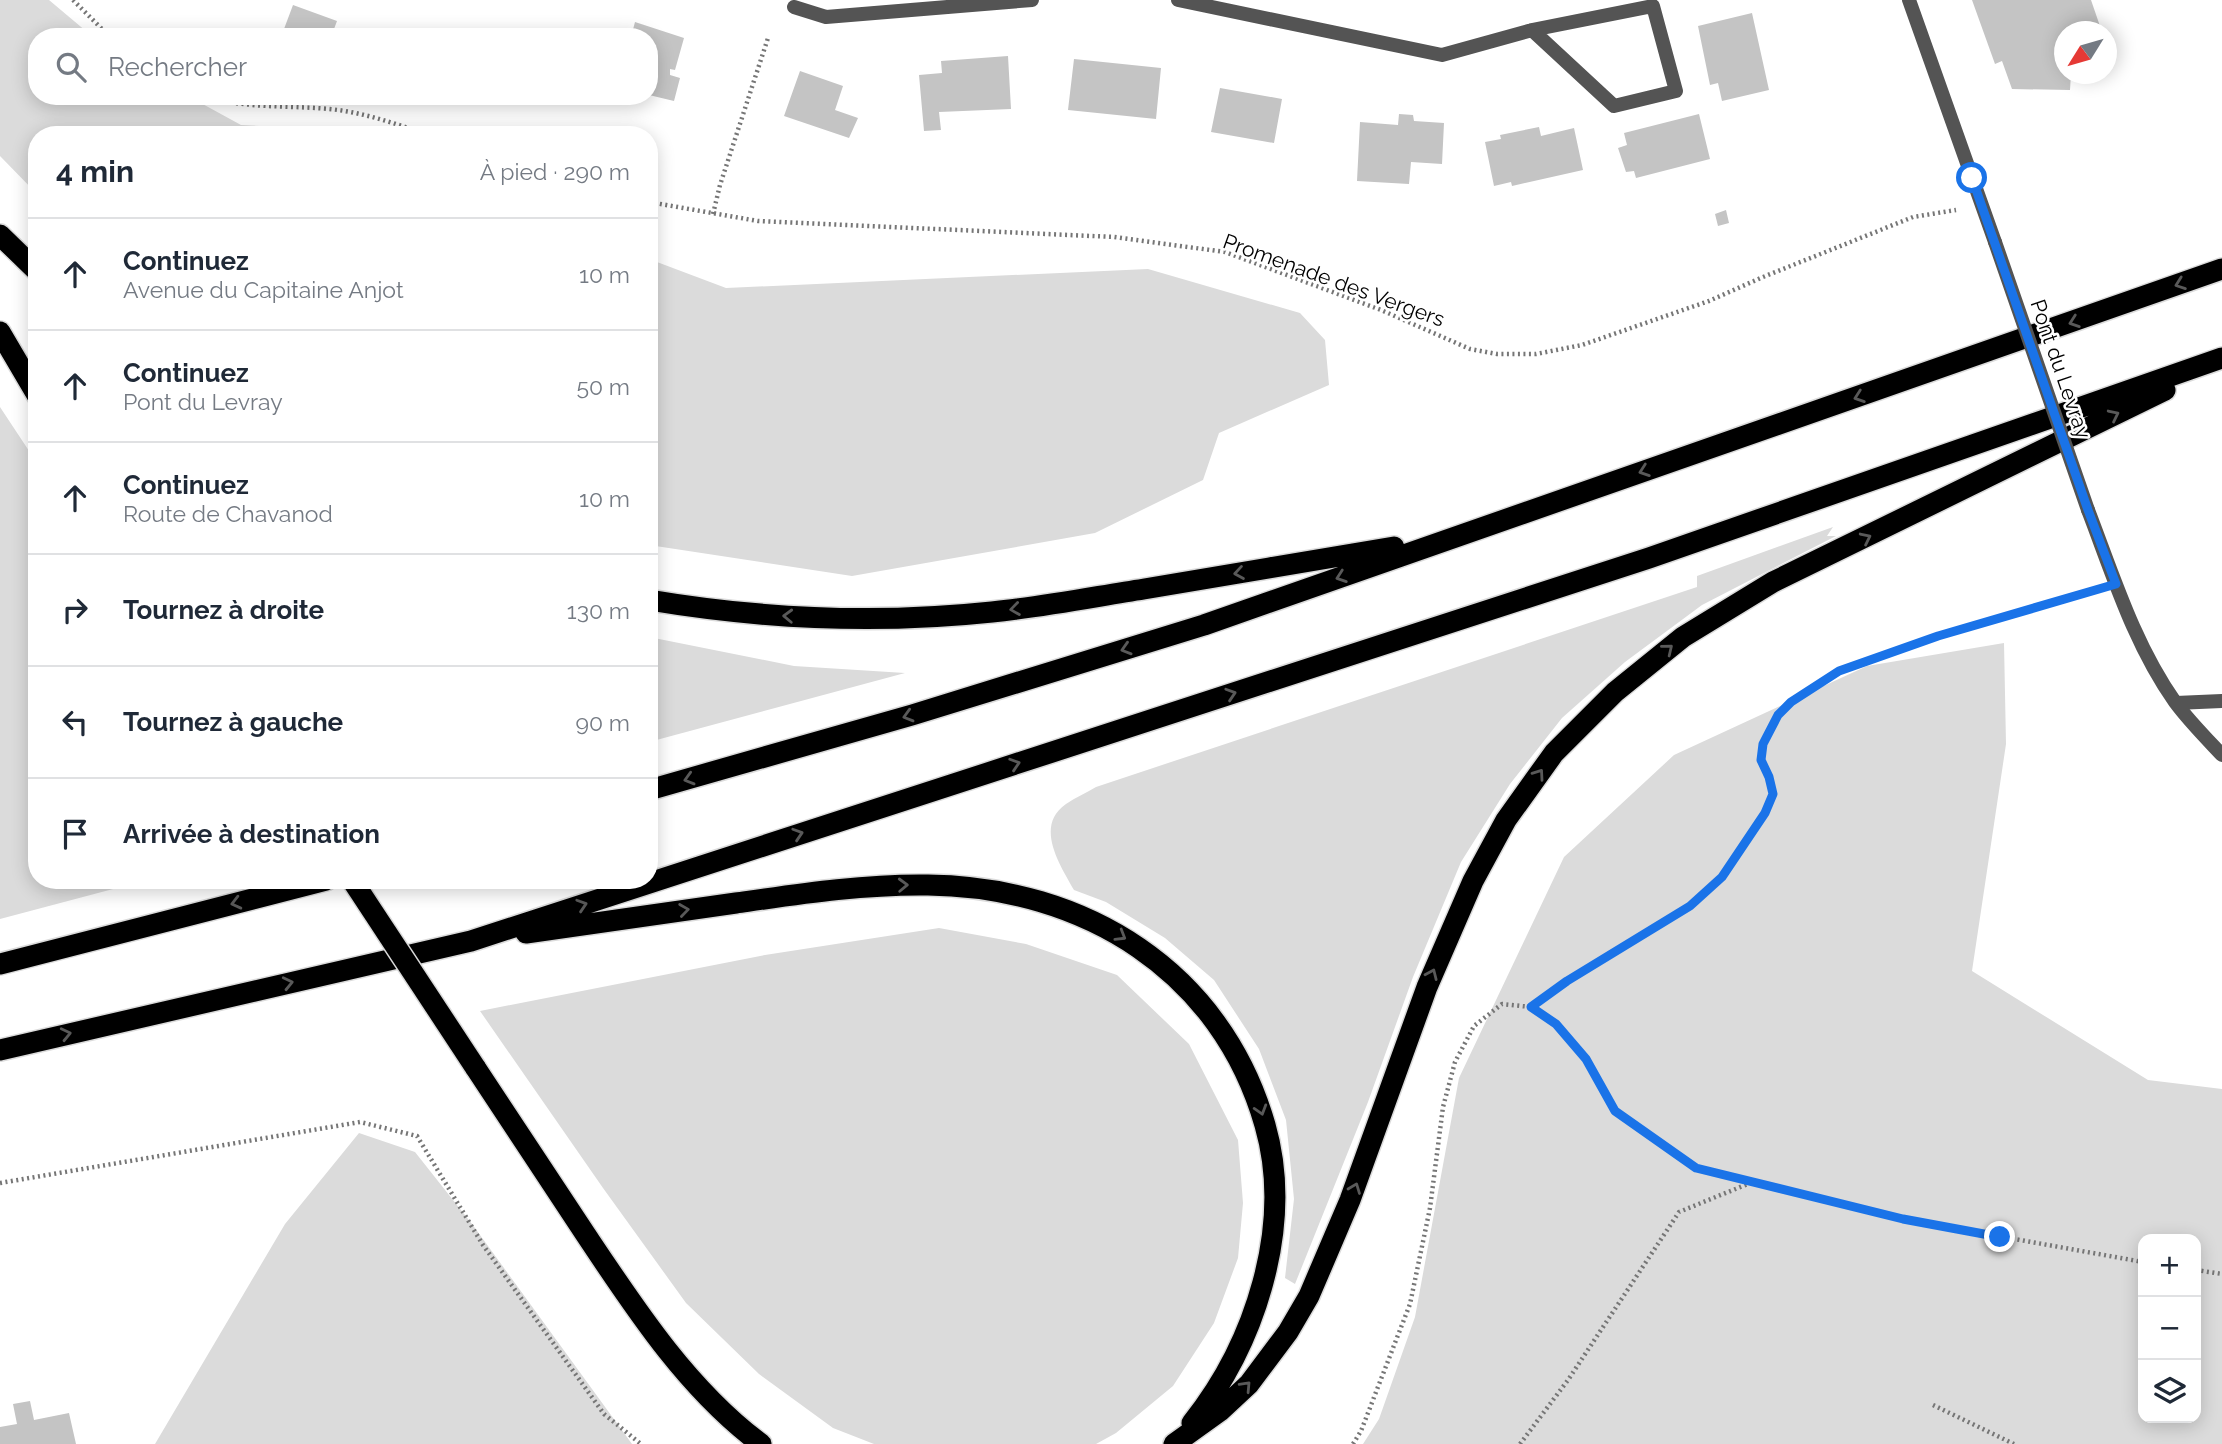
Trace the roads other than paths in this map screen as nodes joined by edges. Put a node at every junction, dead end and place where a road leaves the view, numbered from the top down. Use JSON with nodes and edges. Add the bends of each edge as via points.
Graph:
{"nodes":[{"id":1,"x":1032,"y":0,"type":"edge"},
{"id":2,"x":1178,"y":0,"type":"edge"},
{"id":3,"x":1909,"y":0,"type":"edge"},
{"id":4,"x":794,"y":7,"type":"dead end"},
{"id":5,"x":1532,"y":30,"type":"junction"},
{"id":6,"x":0,"y":235,"type":"edge"},
{"id":7,"x":28,"y":262,"type":"edge"},
{"id":8,"x":2222,"y":269,"type":"edge"},
{"id":9,"x":0,"y":332,"type":"edge"},
{"id":10,"x":0,"y":349,"type":"edge"},
{"id":11,"x":2222,"y":360,"type":"edge"},
{"id":12,"x":28,"y":381,"type":"edge"},
{"id":13,"x":28,"y":385,"type":"edge"},
{"id":14,"x":1452,"y":538,"type":"junction"},
{"id":15,"x":658,"y":601,"type":"edge"},
{"id":16,"x":2222,"y":701,"type":"edge"},
{"id":17,"x":2176,"y":703,"type":"junction"},
{"id":18,"x":2219,"y":749,"type":"edge"},
{"id":19,"x":658,"y":787,"type":"edge"},
{"id":20,"x":658,"y":880,"type":"edge"},
{"id":21,"x":291,"y":889,"type":"edge"},
{"id":22,"x":358,"y":889,"type":"edge"},
{"id":23,"x":631,"y":889,"type":"edge"},
{"id":24,"x":471,"y":941,"type":"junction"},
{"id":25,"x":0,"y":964,"type":"edge"},
{"id":26,"x":0,"y":1050,"type":"edge"},
{"id":27,"x":761,"y":1444,"type":"edge"},
{"id":28,"x":1173,"y":1444,"type":"edge"}],
"edges":[{"from":1,"to":4,"type":"street","via":[[826,17]]},
{"from":2,"to":5,"type":"street","via":[[1442,55]]},
{"from":3,"to":17,"type":"street","name":"Pont du Levray","bridge":true,"via":[[2116,584],[2151,664]]},
{"from":5,"to":5,"type":"street","via":[[1653,6],[1676,91],[1614,106]]},
{"from":6,"to":7,"type":"highway"},
{"from":8,"to":14,"type":"highway","one_way":true},
{"from":9,"to":12,"type":"highway"},
{"from":10,"to":13,"type":"highway"},
{"from":20,"to":11,"type":"highway","one_way":true,"via":[[1649,558]]},
{"from":28,"to":11,"type":"highway","one_way":true,"via":[[1249,1384],[1309,1296],[1350,1200],[1427,987],[1473,881],[1506,820],[1554,753],[1615,692],[1683,637],[1773,582]]},
{"from":14,"to":15,"type":"highway","one_way":true,"via":[[947,616],[819,617]]},
{"from":14,"to":19,"type":"highway","one_way":true,"via":[[1191,629]]},
{"from":16,"to":17,"type":"street"},
{"from":17,"to":18,"type":"street","name":"Pont du Levray"},
{"from":21,"to":25,"type":"highway","one_way":true},
{"from":22,"to":27,"type":"highway","bridge":true,"via":[[639,1313],[708,1396]]},
{"from":24,"to":23,"type":"highway","one_way":true},
{"from":26,"to":24,"type":"highway","one_way":true},
{"from":24,"to":28,"type":"highway","one_way":true,"via":[[809,893],[930,885],[988,890],[1051,904],[1106,927],[1154,958],[1177,976],[1216,1022],[1252,1085],[1268,1134],[1274,1195],[1269,1256],[1244,1339],[1203,1409]]}]}
